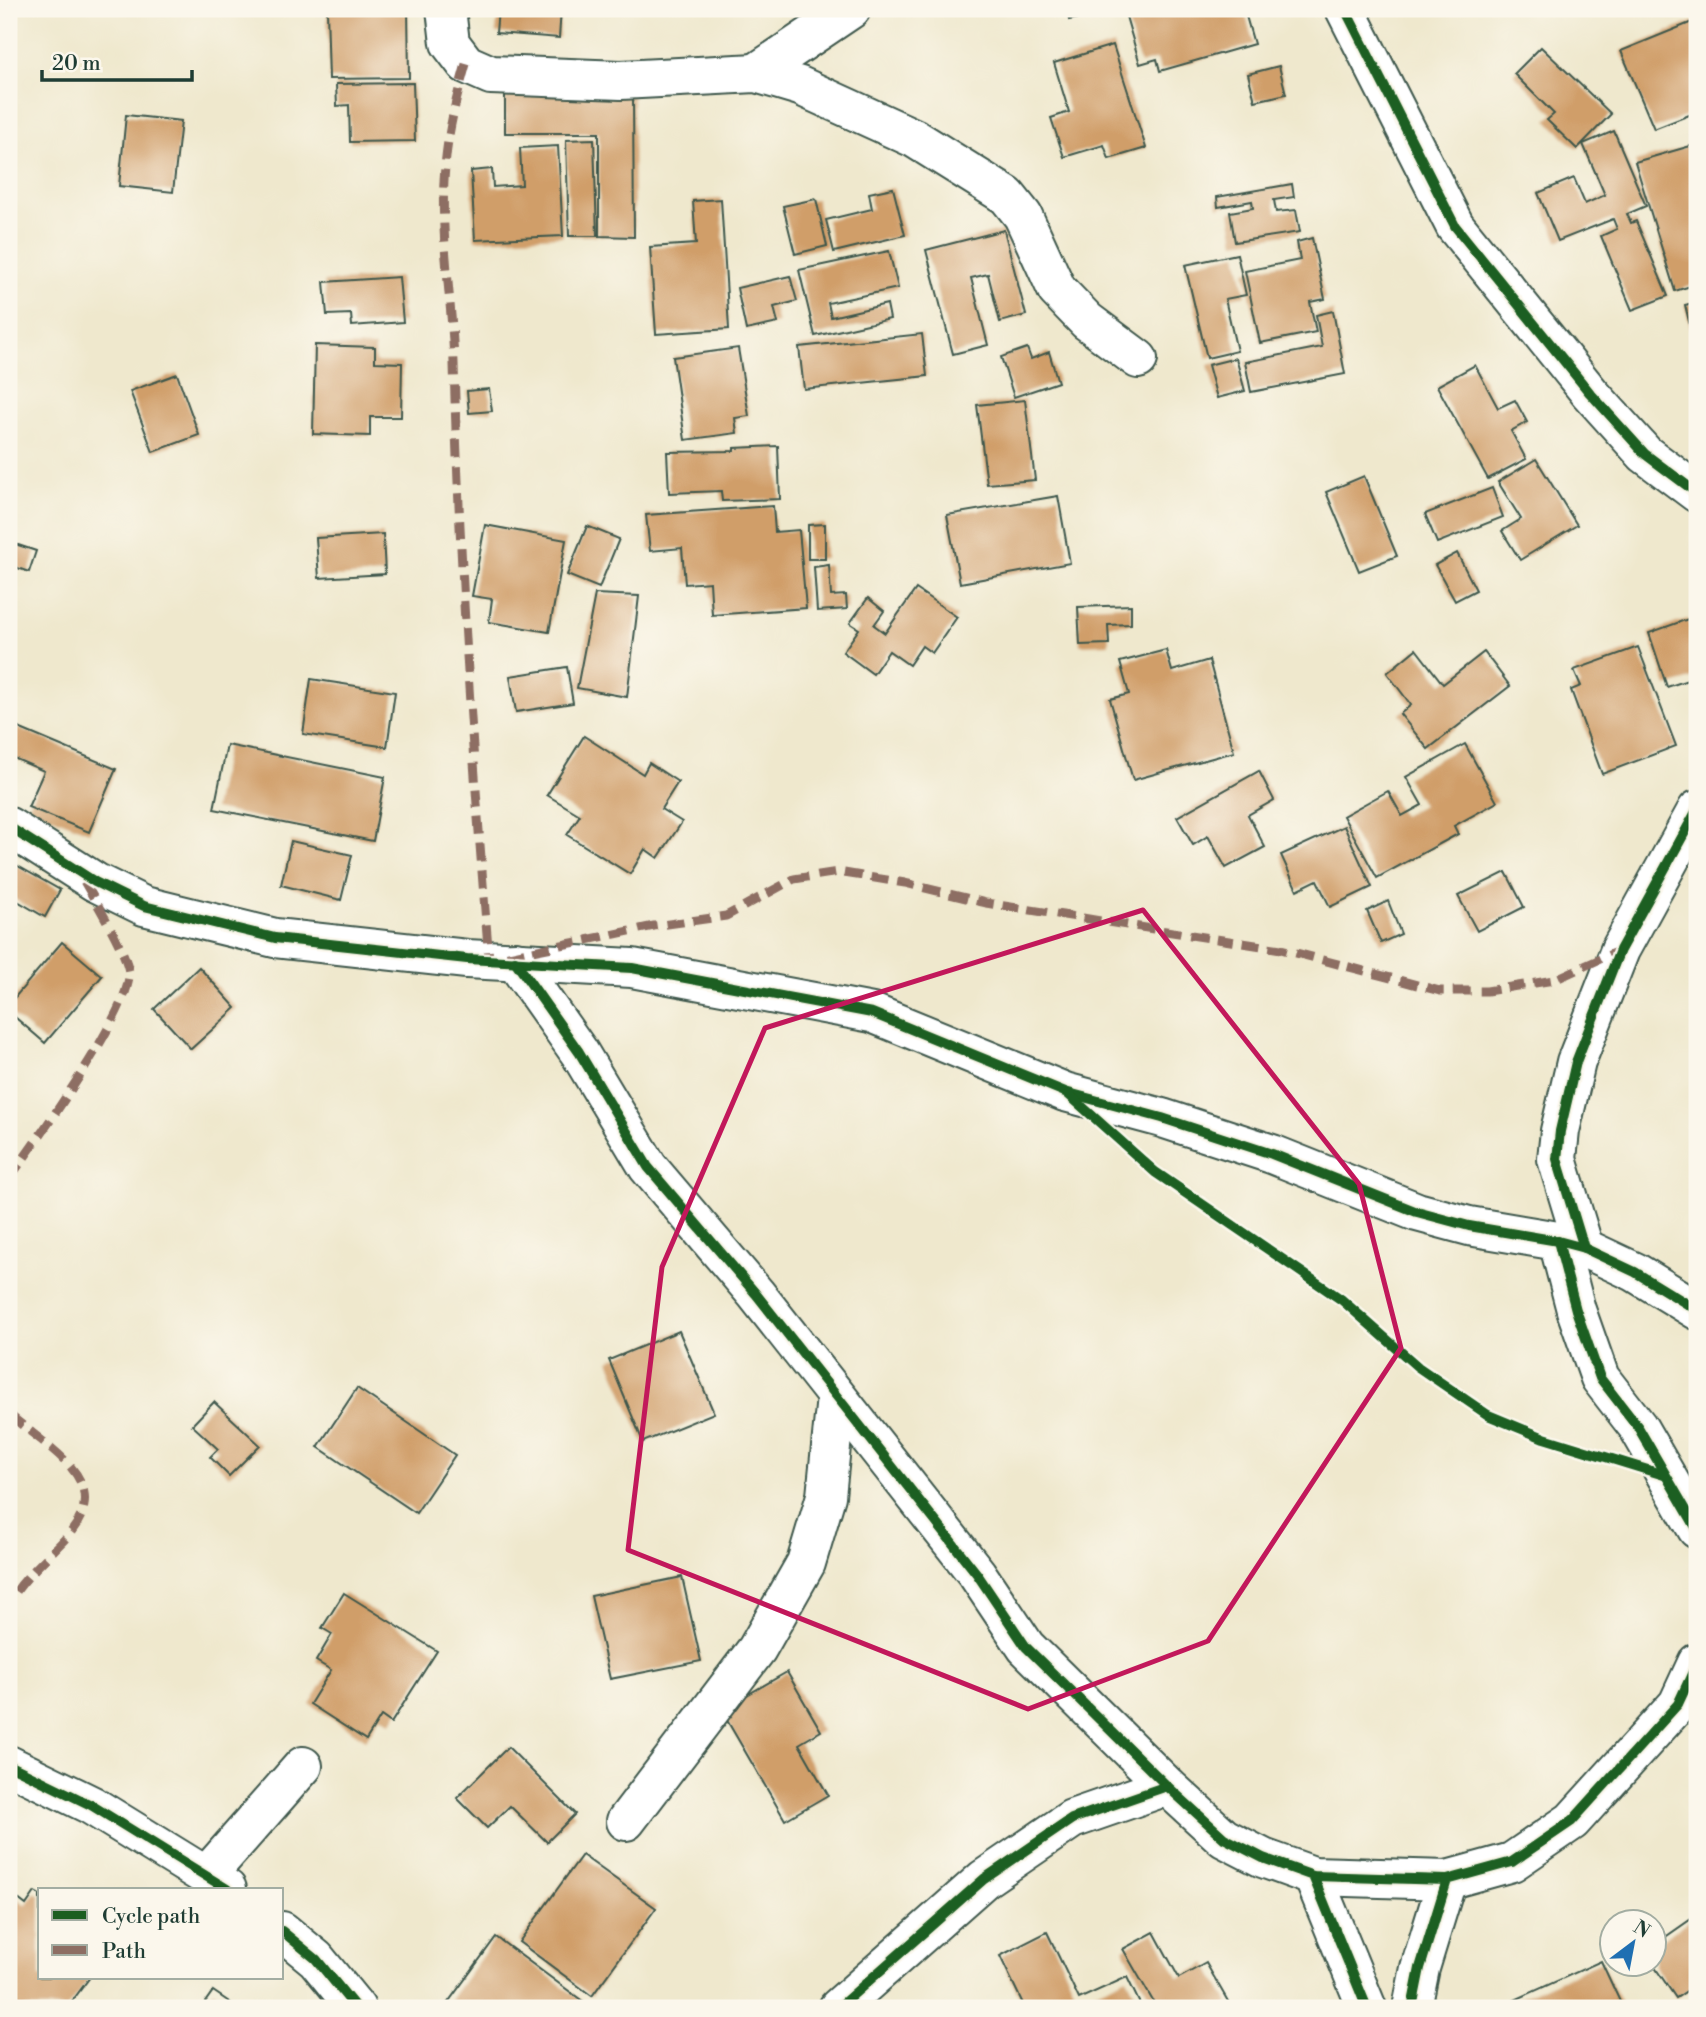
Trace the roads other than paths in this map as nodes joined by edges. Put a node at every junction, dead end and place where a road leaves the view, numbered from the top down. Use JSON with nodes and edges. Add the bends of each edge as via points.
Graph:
{"nodes":[{"id":1,"x":446,"y":9,"type":"edge"},
{"id":2,"x":851,"y":9,"type":"edge"},
{"id":3,"x":1345,"y":9,"type":"edge"},
{"id":4,"x":756,"y":73,"type":"junction"},
{"id":5,"x":1138,"y":359,"type":"dead end"},
{"id":6,"x":1697,"y":494,"type":"edge"},
{"id":7,"x":1697,"y":810,"type":"edge"},
{"id":8,"x":9,"y":827,"type":"edge"},
{"id":9,"x":515,"y":961,"type":"junction"},
{"id":10,"x":1571,"y":1244,"type":"junction"},
{"id":11,"x":1697,"y":1310,"type":"edge"},
{"id":12,"x":836,"y":1396,"type":"junction"},
{"id":13,"x":1697,"y":1528,"type":"edge"},
{"id":14,"x":1697,"y":1663,"type":"edge"},
{"id":15,"x":9,"y":1765,"type":"edge"},
{"id":16,"x":303,"y":1766,"type":"dead end"},
{"id":17,"x":1167,"y":1786,"type":"junction"},
{"id":18,"x":626,"y":1821,"type":"dead end"},
{"id":19,"x":1313,"y":1876,"type":"junction"},
{"id":20,"x":1447,"y":1880,"type":"junction"},
{"id":21,"x":217,"y":1882,"type":"edge"},
{"id":22,"x":284,"y":1933,"type":"edge"},
{"id":23,"x":356,"y":2008,"type":"edge"},
{"id":24,"x":838,"y":2008,"type":"edge"},
{"id":25,"x":1367,"y":2008,"type":"edge"},
{"id":26,"x":1412,"y":2008,"type":"edge"}],
"edges":[{"from":1,"to":4,"type":"street","via":[[450,43],[466,64],[491,75],[621,80]]},
{"from":2,"to":4,"type":"street"},
{"from":3,"to":6,"type":"street","via":[[1455,226],[1636,444]]},
{"from":4,"to":5,"type":"street","via":[[800,86],[914,138],[998,188],[1023,216],[1057,289],[1087,321]]},
{"from":7,"to":10,"type":"street","via":[[1620,950],[1576,1062],[1557,1159]]},
{"from":8,"to":9,"type":"street","via":[[95,882],[144,906],[275,938]]},
{"from":9,"to":10,"type":"street","via":[[632,968],[872,1013],[1065,1092],[1272,1154],[1417,1212]]},
{"from":9,"to":12,"type":"street","via":[[579,1052],[648,1167]]},
{"from":10,"to":11,"type":"street","via":[[1635,1272]]},
{"from":10,"to":13,"type":"street","via":[[1576,1310],[1600,1378],[1638,1427]]},
{"from":12,"to":17,"type":"street","via":[[978,1574],[1026,1647]]},
{"from":12,"to":18,"type":"street","via":[[827,1496],[806,1563],[757,1649]]},
{"from":14,"to":20,"type":"street","via":[[1678,1704],[1572,1821],[1512,1862]]},
{"from":15,"to":21,"type":"street","via":[[91,1805]]},
{"from":16,"to":21,"type":"street"},
{"from":17,"to":19,"type":"street","via":[[1224,1838]]},
{"from":17,"to":24,"type":"street","via":[[1072,1819],[984,1878]]},
{"from":19,"to":20,"type":"street"},
{"from":19,"to":25,"type":"street"},
{"from":20,"to":26,"type":"street"},
{"from":22,"to":23,"type":"street","via":[[316,1959]]}]}
